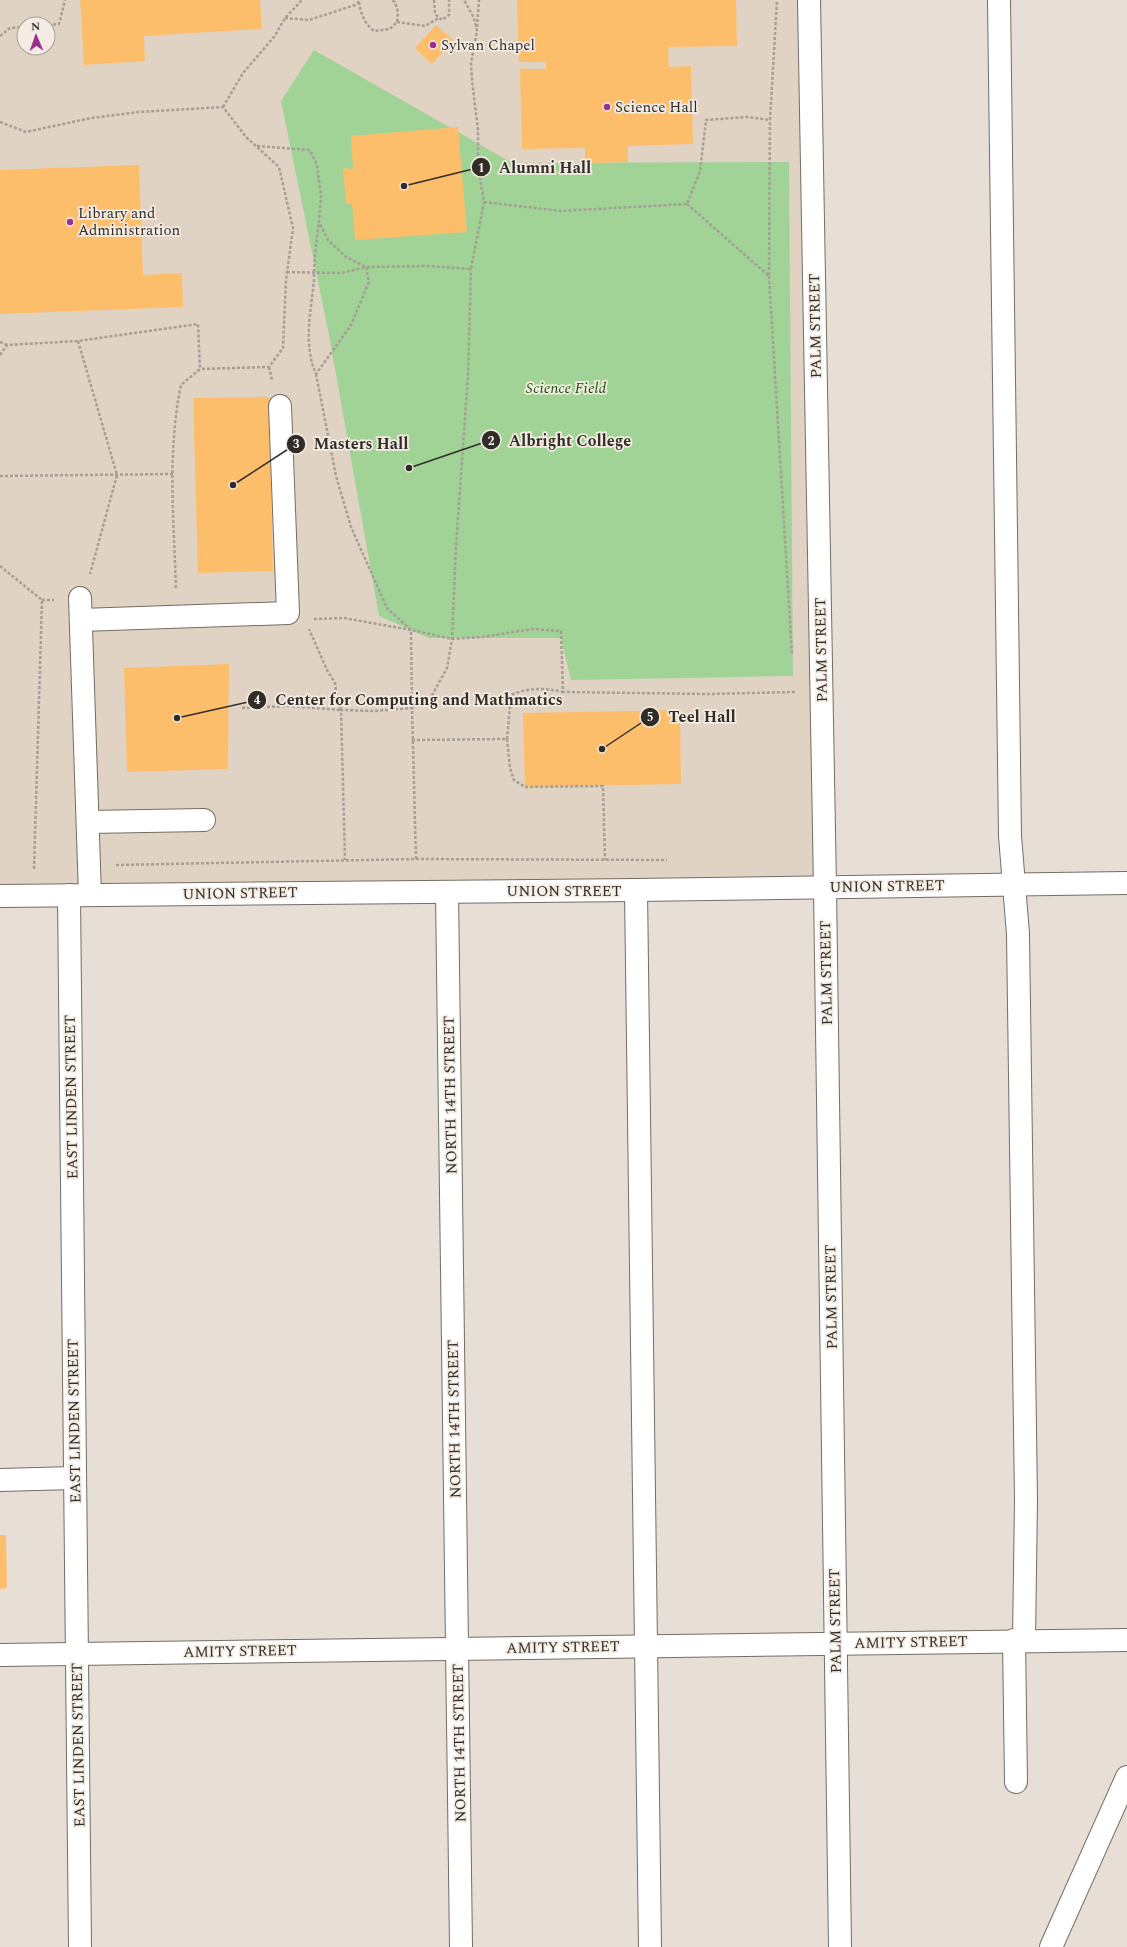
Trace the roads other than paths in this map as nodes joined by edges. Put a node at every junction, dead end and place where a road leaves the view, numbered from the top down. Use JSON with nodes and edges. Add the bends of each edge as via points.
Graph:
{"nodes":[{"id":1,"x":808,"y":0,"type":"edge"},
{"id":2,"x":998,"y":0,"type":"edge"},
{"id":3,"x":280,"y":406,"type":"dead end"},
{"id":4,"x":80,"y":598,"type":"road end"},
{"id":5,"x":81,"y":620,"type":"junction"},
{"id":6,"x":204,"y":820,"type":"dead end"},
{"id":7,"x":88,"y":822,"type":"junction"},
{"id":8,"x":1127,"y":883,"type":"edge"},
{"id":9,"x":1014,"y":884,"type":"junction"},
{"id":10,"x":825,"y":888,"type":"junction"},
{"id":11,"x":636,"y":890,"type":"junction"},
{"id":12,"x":447,"y":892,"type":"junction"},
{"id":13,"x":80,"y":895,"type":"junction"},
{"id":14,"x":0,"y":896,"type":"edge"},
{"id":15,"x":74,"y":1478,"type":"junction"},
{"id":16,"x":0,"y":1480,"type":"edge"},
{"id":17,"x":1019,"y":1640,"type":"junction"},
{"id":18,"x":1127,"y":1640,"type":"edge"},
{"id":19,"x":835,"y":1643,"type":"junction"},
{"id":20,"x":646,"y":1646,"type":"junction"},
{"id":21,"x":458,"y":1648,"type":"junction"},
{"id":22,"x":76,"y":1654,"type":"junction"},
{"id":23,"x":0,"y":1655,"type":"edge"},
{"id":24,"x":1127,"y":1777,"type":"edge"},
{"id":25,"x":1016,"y":1782,"type":"dead end"},
{"id":26,"x":80,"y":1947,"type":"edge"},
{"id":27,"x":461,"y":1947,"type":"edge"},
{"id":28,"x":650,"y":1947,"type":"edge"},
{"id":29,"x":840,"y":1947,"type":"edge"},
{"id":30,"x":1051,"y":1947,"type":"edge"}],
"edges":[{"from":1,"to":10,"type":"street","name":"PALM STREET"},
{"from":2,"to":9,"type":"street","via":[[1010,836]]},
{"from":3,"to":5,"type":"street","via":[[288,614]]},
{"from":4,"to":5,"type":"street","name":"EAST LINDEN STREET"},
{"from":5,"to":7,"type":"street","name":"EAST LINDEN STREET"},
{"from":6,"to":7,"type":"street"},
{"from":7,"to":13,"type":"street","name":"EAST LINDEN STREET","via":[[90,865]]},
{"from":8,"to":9,"type":"street","name":"UNION STREET"},
{"from":9,"to":10,"type":"street","name":"UNION STREET"},
{"from":9,"to":17,"type":"street","via":[[1018,934],[1026,1492]]},
{"from":10,"to":11,"type":"street","name":"UNION STREET"},
{"from":10,"to":19,"type":"street","name":"PALM STREET"},
{"from":11,"to":12,"type":"street","name":"UNION STREET"},
{"from":11,"to":20,"type":"street"},
{"from":12,"to":13,"type":"street","name":"UNION STREET"},
{"from":12,"to":21,"type":"street","name":"NORTH 14TH STREET"},
{"from":13,"to":14,"type":"street","name":"UNION STREET"},
{"from":13,"to":15,"type":"street","name":"EAST LINDEN STREET"},
{"from":15,"to":16,"type":"street"},
{"from":15,"to":22,"type":"street","name":"EAST LINDEN STREET"},
{"from":17,"to":18,"type":"street","name":"AMITY STREET"},
{"from":17,"to":19,"type":"street","name":"AMITY STREET"},
{"from":17,"to":25,"type":"street"},
{"from":19,"to":20,"type":"street","name":"AMITY STREET"},
{"from":19,"to":29,"type":"street","name":"PALM STREET"},
{"from":20,"to":21,"type":"street","name":"AMITY STREET"},
{"from":20,"to":28,"type":"street"},
{"from":21,"to":22,"type":"street","name":"AMITY STREET"},
{"from":21,"to":27,"type":"street","name":"NORTH 14TH STREET"},
{"from":22,"to":23,"type":"street","name":"AMITY STREET"},
{"from":22,"to":26,"type":"street","name":"EAST LINDEN STREET"},
{"from":24,"to":30,"type":"street"}]}
